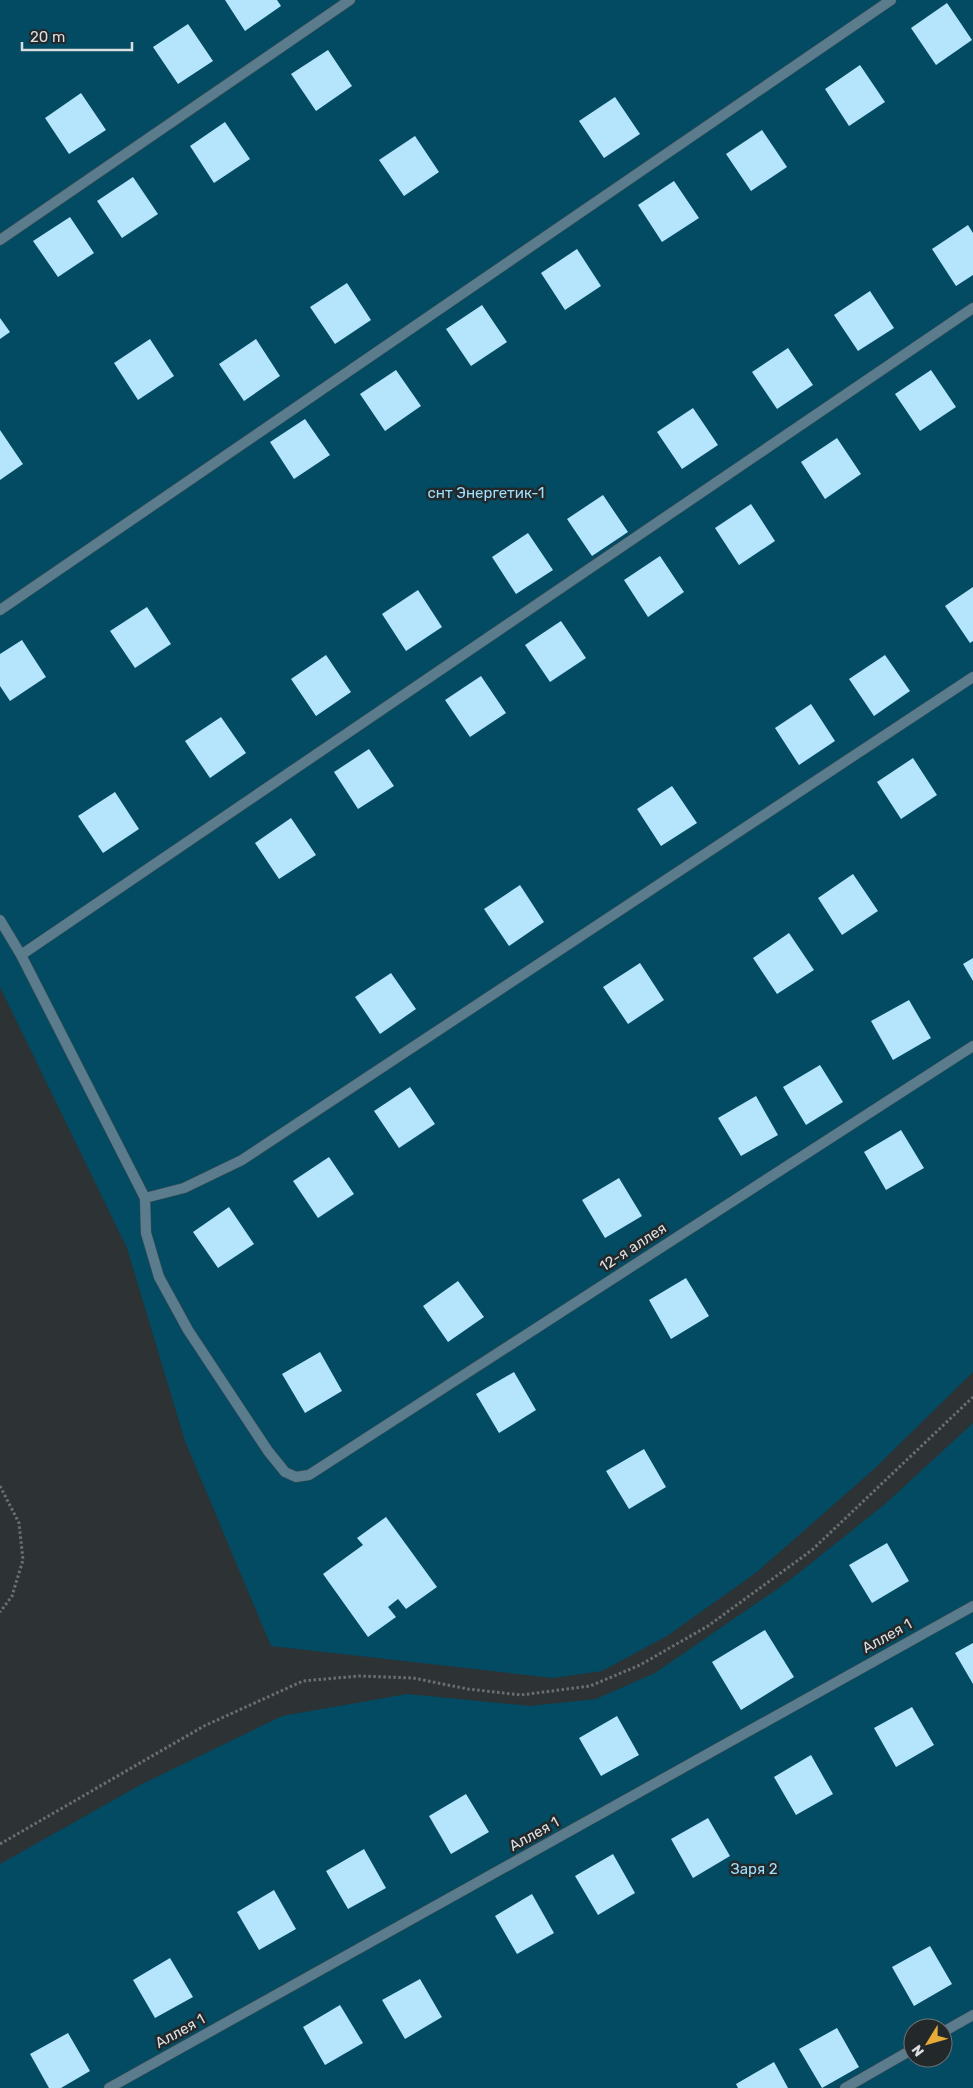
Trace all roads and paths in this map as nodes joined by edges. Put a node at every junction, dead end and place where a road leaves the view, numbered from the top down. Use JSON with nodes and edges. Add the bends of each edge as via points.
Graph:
{"nodes":[{"id":1,"x":350,"y":0,"type":"edge"},
{"id":2,"x":891,"y":0,"type":"edge"},
{"id":3,"x":0,"y":240,"type":"edge"},
{"id":4,"x":973,"y":308,"type":"edge"},
{"id":5,"x":0,"y":610,"type":"edge"},
{"id":6,"x":973,"y":677,"type":"edge"},
{"id":7,"x":0,"y":920,"type":"edge"},
{"id":8,"x":21,"y":956,"type":"junction"},
{"id":9,"x":973,"y":1046,"type":"edge"},
{"id":10,"x":145,"y":1198,"type":"junction"},
{"id":11,"x":973,"y":1398,"type":"edge"},
{"id":12,"x":0,"y":1486,"type":"edge"},
{"id":13,"x":973,"y":1606,"type":"edge"},
{"id":14,"x":0,"y":1612,"type":"edge"},
{"id":15,"x":0,"y":1844,"type":"edge"},
{"id":16,"x":973,"y":2016,"type":"edge"},
{"id":17,"x":953,"y":2027,"type":"edge"},
{"id":18,"x":903,"y":2055,"type":"edge"},
{"id":19,"x":109,"y":2088,"type":"edge"},
{"id":20,"x":845,"y":2088,"type":"edge"}],
"edges":[{"from":1,"to":3,"type":"lane"},
{"from":2,"to":5,"type":"lane"},
{"from":4,"to":8,"type":"lane"},
{"from":6,"to":10,"type":"lane","via":[[242,1160],[184,1188]]},
{"from":7,"to":8,"type":"lane"},
{"from":8,"to":10,"type":"lane"},
{"from":9,"to":10,"type":"lane","name":"12-я аллея","via":[[309,1475],[296,1477],[285,1472],[273,1458],[188,1330],[159,1277],[146,1233]]},
{"from":11,"to":15,"type":"path","via":[[812,1550],[708,1626],[640,1665],[590,1686],[521,1695],[413,1678],[359,1676],[303,1681],[204,1726]]},
{"from":12,"to":14,"type":"path","via":[[19,1523],[23,1560],[12,1596]]},
{"from":13,"to":19,"type":"lane","name":"Аллея 1"},
{"from":16,"to":17,"type":"lane"},
{"from":18,"to":20,"type":"lane"}]}
